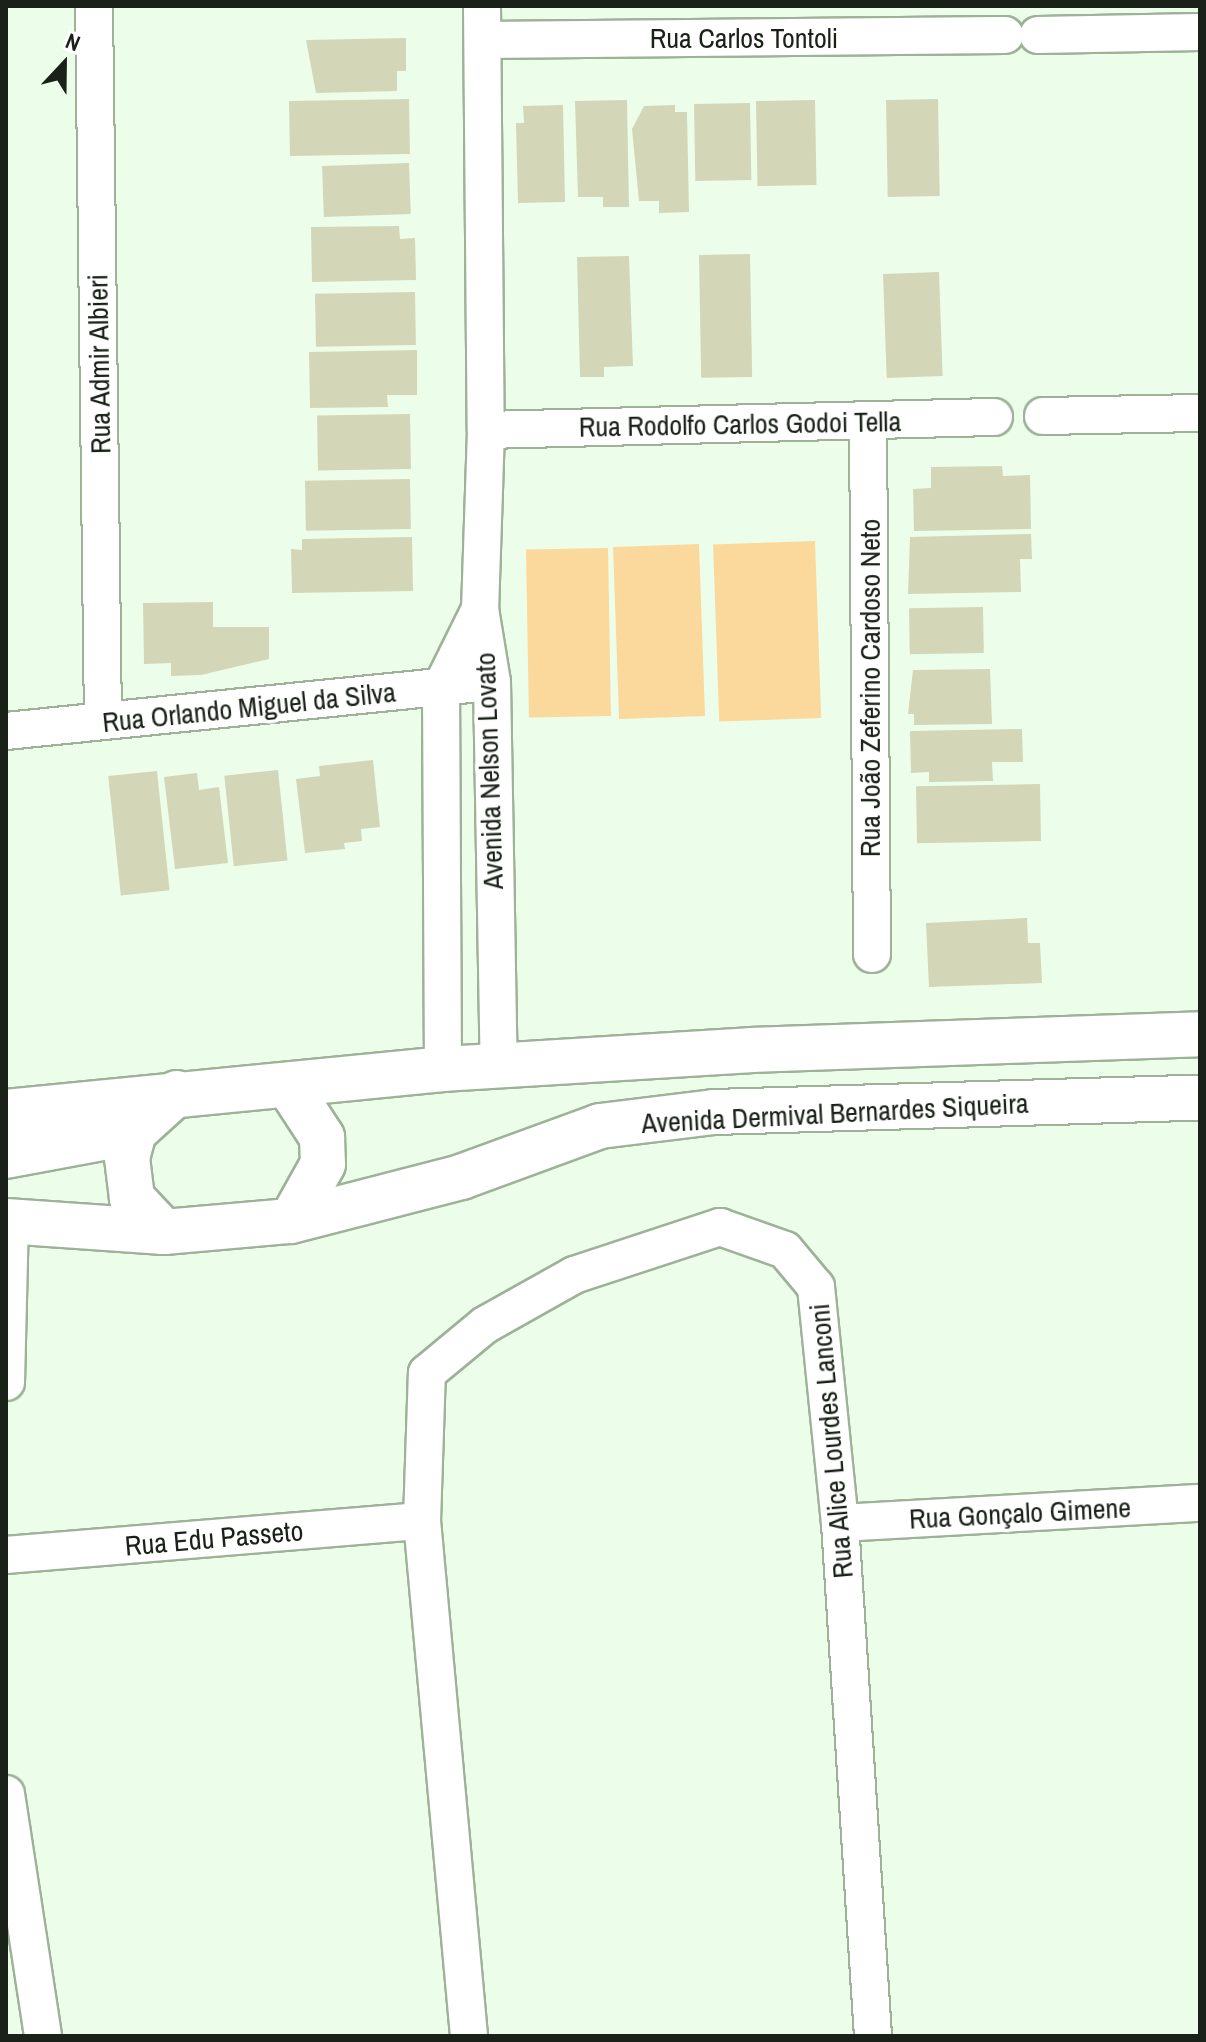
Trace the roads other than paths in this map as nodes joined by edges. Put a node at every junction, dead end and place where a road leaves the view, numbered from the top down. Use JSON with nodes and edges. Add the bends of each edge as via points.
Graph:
{"nodes":[{"id":1,"x":94,"y":6,"type":"edge"},
{"id":2,"x":482,"y":23,"type":"edge"},
{"id":3,"x":1200,"y":32,"type":"edge"},
{"id":4,"x":1200,"y":413,"type":"edge"},
{"id":5,"x":1043,"y":416,"type":"dead end"},
{"id":6,"x":994,"y":417,"type":"dead end"},
{"id":7,"x":868,"y":422,"type":"junction"},
{"id":8,"x":486,"y":430,"type":"junction"},
{"id":9,"x":480,"y":609,"type":"junction"},
{"id":10,"x":492,"y":682,"type":"junction"},
{"id":11,"x":441,"y":688,"type":"junction"},
{"id":12,"x":103,"y":721,"type":"junction"},
{"id":13,"x":6,"y":731,"type":"edge"},
{"id":14,"x":872,"y":954,"type":"dead end"},
{"id":15,"x":1200,"y":1034,"type":"edge"},
{"id":16,"x":499,"y":1067,"type":"junction"},
{"id":17,"x":443,"y":1069,"type":"junction"},
{"id":18,"x":290,"y":1088,"type":"junction"},
{"id":19,"x":177,"y":1093,"type":"junction"},
{"id":20,"x":1200,"y":1098,"type":"edge"},
{"id":21,"x":6,"y":1112,"type":"edge"},
{"id":22,"x":134,"y":1132,"type":"junction"},
{"id":23,"x":6,"y":1156,"type":"edge"},
{"id":24,"x":8,"y":1221,"type":"edge"},
{"id":25,"x":291,"y":1221,"type":"junction"},
{"id":26,"x":164,"y":1232,"type":"junction"},
{"id":27,"x":6,"y":1382,"type":"edge"},
{"id":28,"x":1200,"y":1503,"type":"edge"},
{"id":29,"x":422,"y":1521,"type":"junction"},
{"id":30,"x":840,"y":1523,"type":"junction"},
{"id":31,"x":6,"y":1555,"type":"edge"},
{"id":32,"x":6,"y":1794,"type":"edge"},
{"id":33,"x":43,"y":2036,"type":"edge"},
{"id":34,"x":469,"y":2036,"type":"edge"},
{"id":35,"x":873,"y":2036,"type":"edge"}],
"edges":[{"from":1,"to":12,"type":"street","name":"Rua Admir Albieri"},
{"from":2,"to":3,"type":"street","name":"Rua Carlos Tontoli","via":[[1022,35]]},
{"from":2,"to":8,"type":"street"},
{"from":4,"to":5,"type":"street"},
{"from":6,"to":7,"type":"street","name":"Rua Rodolfo Carlos Godoi Tella"},
{"from":7,"to":8,"type":"street","name":"Rua Rodolfo Carlos Godoi Tella"},
{"from":7,"to":14,"type":"street","name":"Rua João Zeferino Cardoso Neto"},
{"from":8,"to":9,"type":"street"},
{"from":9,"to":10,"type":"street","name":"Avenida Nelson Lovato"},
{"from":9,"to":11,"type":"street","name":"Avenida Nelson Lovato"},
{"from":10,"to":11,"type":"street","name":"Rua Orlando Miguel da Silva"},
{"from":10,"to":16,"type":"street","name":"Avenida Nelson Lovato"},
{"from":11,"to":12,"type":"street","name":"Rua Orlando Miguel da Silva"},
{"from":11,"to":17,"type":"street","name":"Avenida Nelson Lovato"},
{"from":12,"to":13,"type":"street","name":"Rua Orlando Miguel da Silva"},
{"from":15,"to":16,"type":"main road","via":[[751,1050]]},
{"from":16,"to":17,"type":"main road"},
{"from":17,"to":18,"type":"main road"},
{"from":18,"to":19,"type":"main road"},
{"from":18,"to":25,"type":"main road","via":[[322,1137],[323,1164]]},
{"from":19,"to":21,"type":"main road"},
{"from":19,"to":22,"type":"main road"},
{"from":20,"to":25,"type":"main road","name":"Avenida Dermival Bernardes Siqueira","via":[[714,1112],[600,1126],[461,1177]]},
{"from":22,"to":23,"type":"main road"},
{"from":22,"to":26,"type":"main road","via":[[125,1176],[132,1198]]},
{"from":24,"to":26,"type":"main road","name":"Avenida Dermival Bernardes Siqueira"},
{"from":24,"to":27,"type":"street"},
{"from":25,"to":26,"type":"main road","name":"Avenida Dermival Bernardes Siqueira"},
{"from":28,"to":30,"type":"street","name":"Rua Gonçalo Gimene"},
{"from":29,"to":30,"type":"street","name":"Rua Alice Lourdes Lanconi","via":[[427,1373],[485,1325],[574,1275],[720,1227],[785,1250],[816,1287]]},
{"from":29,"to":31,"type":"street","name":"Rua Edu Passeto"},
{"from":29,"to":34,"type":"street","name":"Rua Alice Lourdes Lanconi"},
{"from":30,"to":35,"type":"street","name":"Rua Alice Lourdes Lanconi"},
{"from":32,"to":33,"type":"street"}]}
